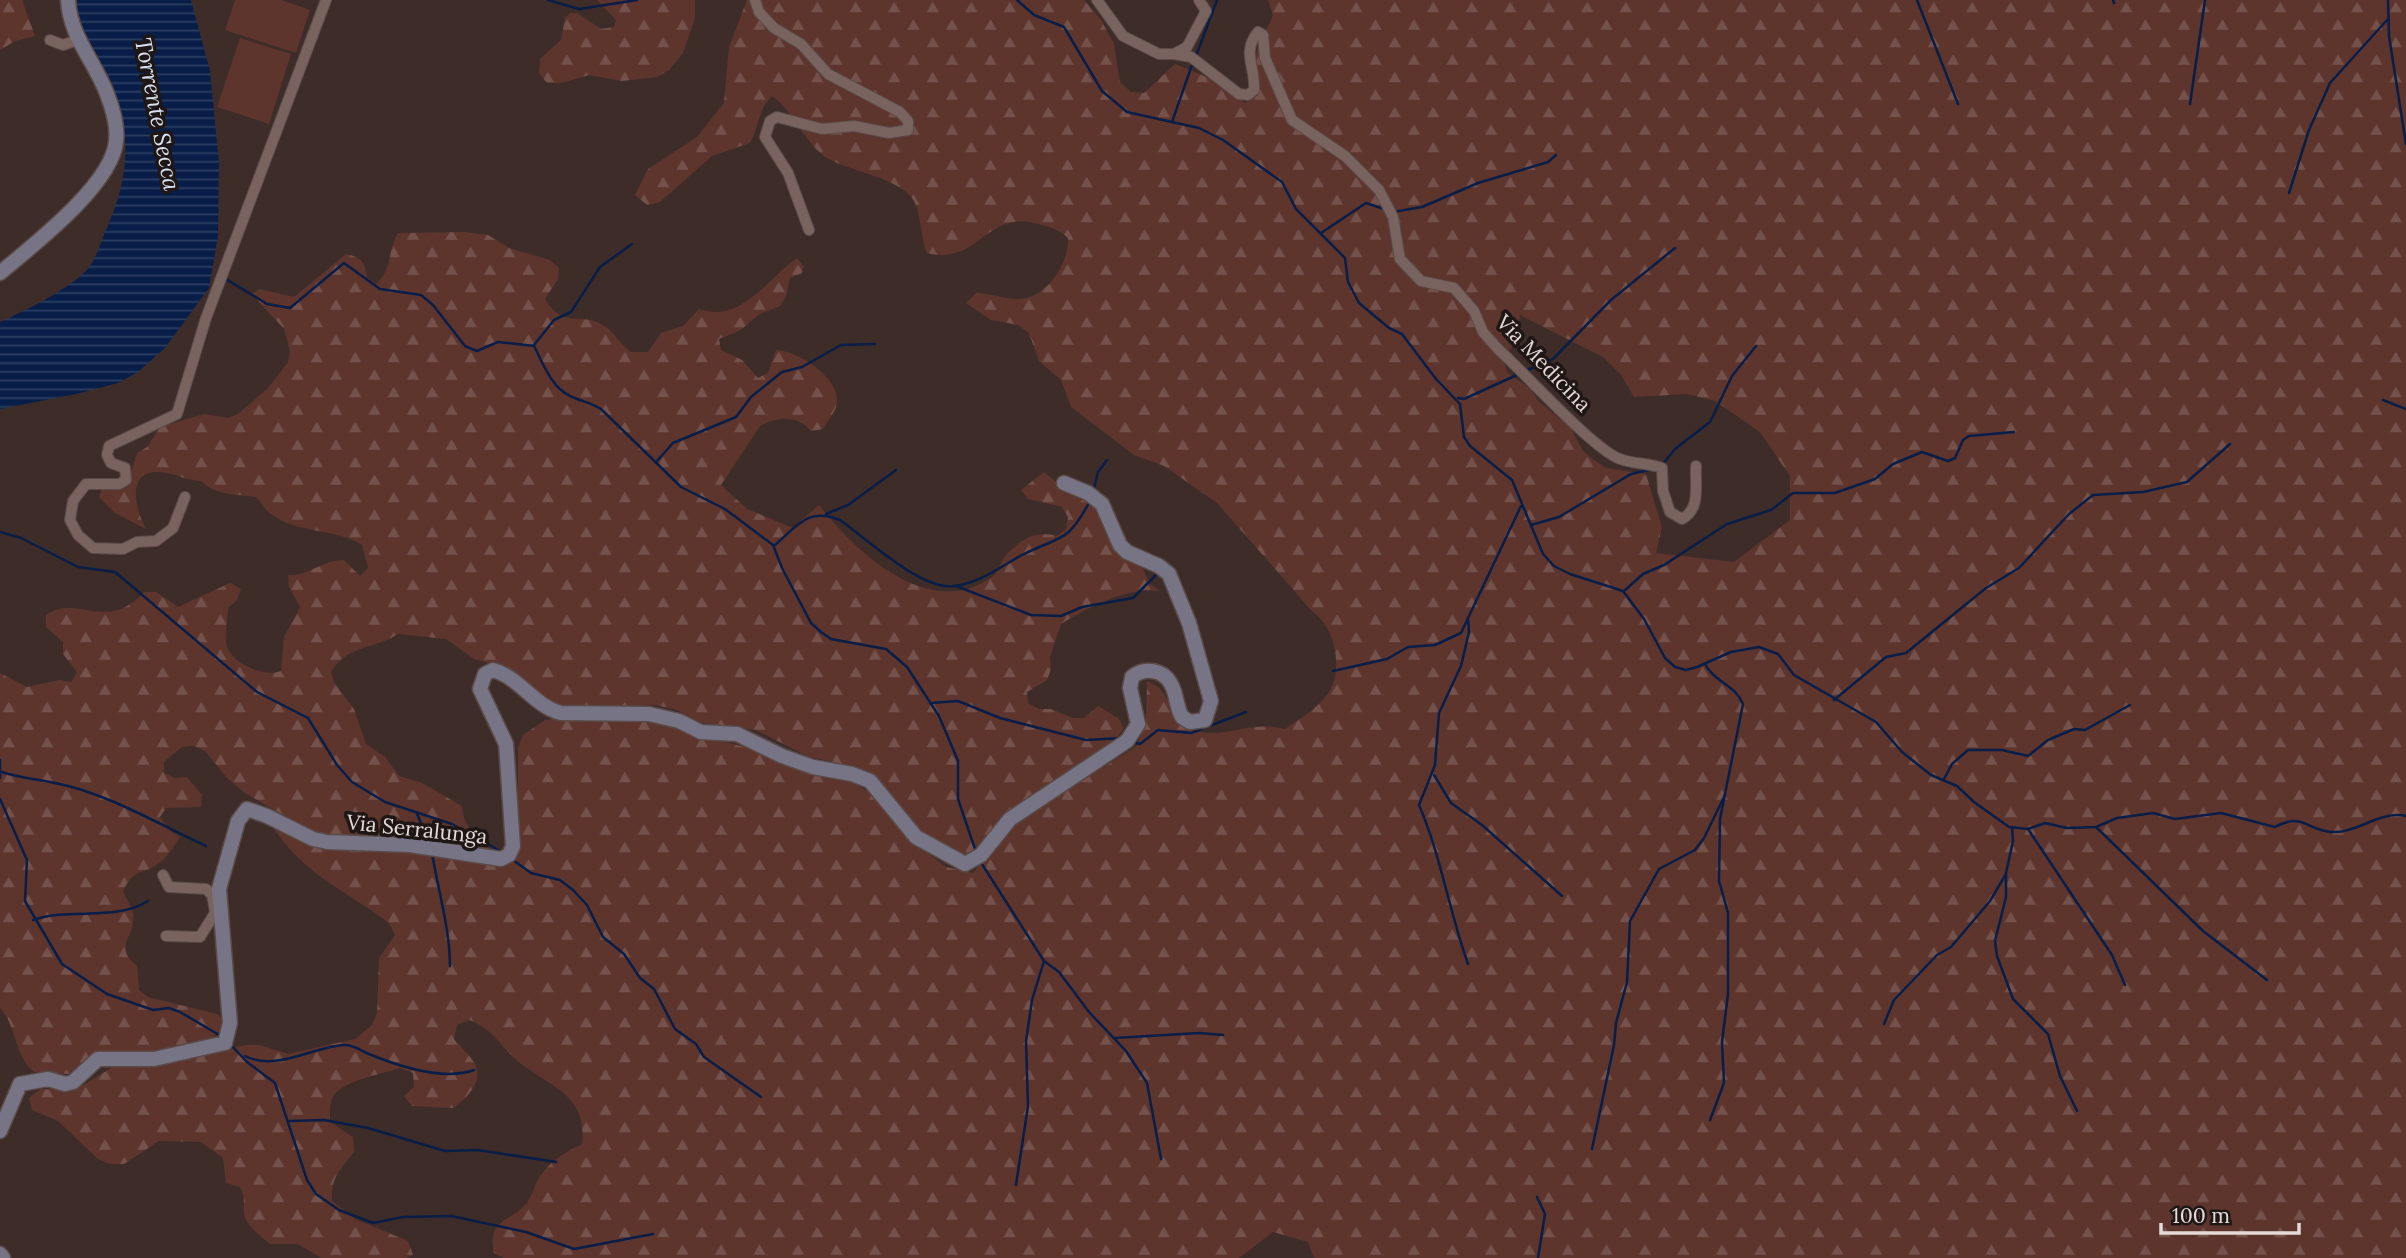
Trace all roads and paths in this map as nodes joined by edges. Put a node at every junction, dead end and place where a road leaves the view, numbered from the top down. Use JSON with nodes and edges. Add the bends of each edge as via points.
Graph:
{"nodes":[{"id":1,"x":68,"y":0,"type":"edge"},
{"id":2,"x":326,"y":0,"type":"edge"},
{"id":3,"x":755,"y":0,"type":"edge"},
{"id":4,"x":1097,"y":0,"type":"edge"},
{"id":5,"x":1199,"y":0,"type":"edge"},
{"id":6,"x":50,"y":40,"type":"dead end"},
{"id":7,"x":78,"y":40,"type":"junction"},
{"id":8,"x":1174,"y":54,"type":"junction"},
{"id":9,"x":809,"y":230,"type":"dead end"},
{"id":10,"x":0,"y":273,"type":"edge"},
{"id":11,"x":1696,"y":466,"type":"dead end"},
{"id":12,"x":1064,"y":483,"type":"dead end"},
{"id":13,"x":185,"y":497,"type":"dead end"},
{"id":14,"x":163,"y":875,"type":"dead end"},
{"id":15,"x":219,"y":915,"type":"junction"},
{"id":16,"x":166,"y":936,"type":"dead end"},
{"id":17,"x":0,"y":1131,"type":"edge"}],
"edges":[{"from":1,"to":7,"type":"street","via":[[69,20]]},
{"from":2,"to":13,"type":"street","via":[[206,318],[177,414],[109,446],[111,463],[125,468],[126,480],[86,484],[74,501],[70,520],[93,548],[123,549],[137,542],[156,541],[173,528]]},
{"from":3,"to":9,"type":"street","via":[[759,12],[802,44],[828,74],[901,112],[908,121],[908,130],[901,134],[854,125],[822,129],[777,117],[770,121],[765,137],[788,173]]},
{"from":4,"to":8,"type":"street","via":[[1123,36],[1159,54]]},
{"from":5,"to":8,"type":"street","via":[[1206,11],[1196,33],[1187,47]]},
{"from":6,"to":7,"type":"street","via":[[63,45]]},
{"from":7,"to":10,"type":"street","via":[[107,93],[117,141],[114,153],[93,186]]},
{"from":8,"to":11,"type":"street","name":"Via Medicina","via":[[1191,57],[1248,95],[1255,80],[1248,57],[1251,40],[1258,32],[1263,35],[1265,58],[1284,95],[1287,112],[1356,165],[1379,190],[1393,217],[1401,259],[1422,281],[1454,288],[1498,349],[1597,443],[1620,459],[1662,468],[1670,512],[1682,519],[1696,505]]},
{"from":12,"to":15,"type":"street","name":"Via Serralunga","via":[[1102,504],[1127,552],[1169,574],[1189,623],[1211,701],[1209,713],[1198,723],[1182,717],[1165,677],[1139,671],[1130,688],[1138,724],[1127,741],[1010,819],[971,862],[951,858],[916,837],[870,781],[813,767],[737,734],[701,732],[649,714],[547,709],[493,670],[485,674],[480,690],[506,744],[513,846],[509,855],[501,859],[411,845],[327,842],[247,809],[238,821],[219,889]]},
{"from":14,"to":15,"type":"street","via":[[169,887],[206,889]]},
{"from":15,"to":16,"type":"street","via":[[200,937]]},
{"from":15,"to":17,"type":"street","name":"Via Serralunga","via":[[230,1023],[225,1043],[154,1059],[98,1059],[74,1082],[48,1079],[20,1084]]}]}
